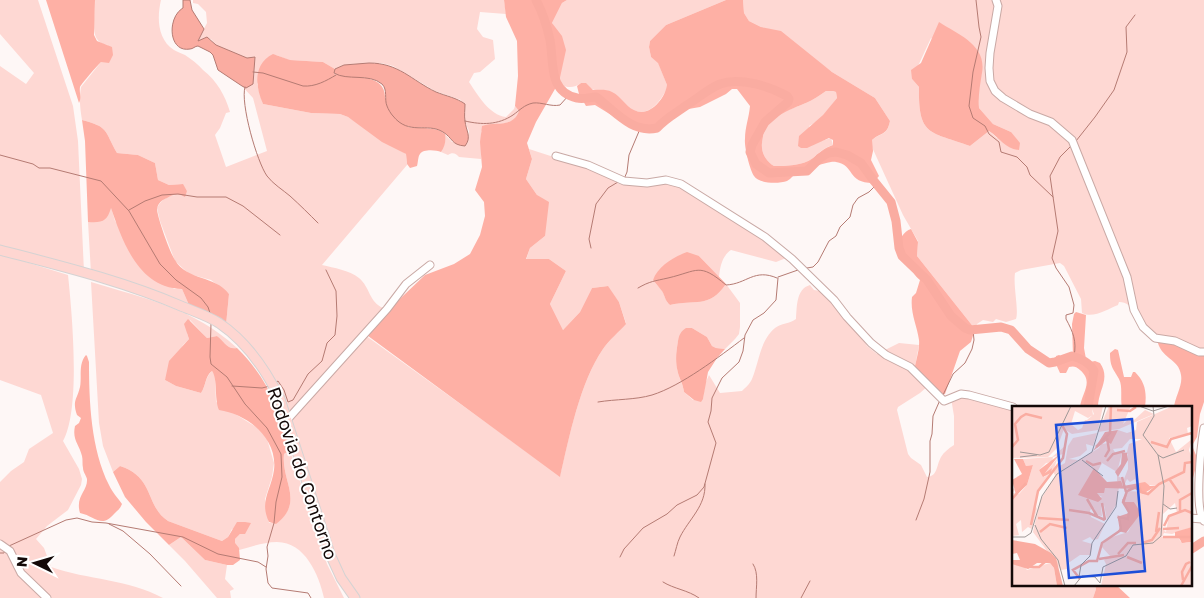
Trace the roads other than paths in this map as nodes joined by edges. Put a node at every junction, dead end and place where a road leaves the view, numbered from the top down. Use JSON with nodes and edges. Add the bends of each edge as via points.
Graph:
{"nodes":[{"id":1,"x":996,"y":0,"type":"edge"},
{"id":2,"x":556,"y":156,"type":"dead end"},
{"id":3,"x":0,"y":250,"type":"edge"},
{"id":4,"x":430,"y":265,"type":"dead end"},
{"id":5,"x":1204,"y":352,"type":"edge"},
{"id":6,"x":1012,"y":407,"type":"edge"},
{"id":7,"x":287,"y":420,"type":"junction"},
{"id":8,"x":1204,"y":428,"type":"edge"},
{"id":9,"x":1203,"y":520,"type":"edge"},
{"id":10,"x":0,"y":544,"type":"edge"},
{"id":11,"x":47,"y":598,"type":"edge"},
{"id":12,"x":355,"y":598,"type":"edge"}],
"edges":[{"from":1,"to":5,"type":"street","via":[[998,6],[989,68],[995,90],[1030,114],[1051,122],[1072,140],[1127,277],[1134,310],[1143,327],[1155,338],[1176,341]]},
{"from":2,"to":6,"type":"street","via":[[588,164],[624,181],[647,183],[666,180],[681,184],[765,237],[792,259],[872,343],[910,368],[944,401],[961,394]]},
{"from":3,"to":7,"type":"main road","name":"Rodovia do Contorno","via":[[156,296],[218,322],[254,356],[270,380]]},
{"from":4,"to":7,"type":"street","via":[[406,284]]},
{"from":7,"to":12,"type":"main road","name":"Rodovia do Contorno","via":[[330,554]]},
{"from":8,"to":9,"type":"street","via":[[1199,502]]},
{"from":10,"to":11,"type":"street","via":[[10,551],[21,573]]}]}
